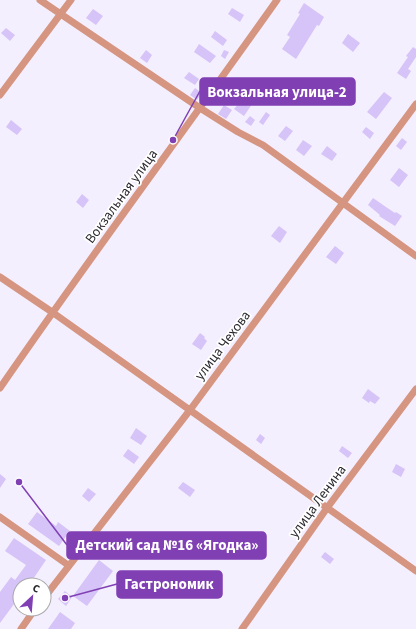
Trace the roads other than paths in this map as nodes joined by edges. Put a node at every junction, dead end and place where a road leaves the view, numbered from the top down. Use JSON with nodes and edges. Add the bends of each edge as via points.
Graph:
{"nodes":[{"id":1,"x":40,"y":0,"type":"edge"},
{"id":2,"x":71,"y":0,"type":"edge"},
{"id":3,"x":277,"y":0,"type":"edge"},
{"id":4,"x":60,"y":14,"type":"junction"},
{"id":5,"x":0,"y":95,"type":"edge"},
{"id":6,"x":416,"y":104,"type":"edge"},
{"id":7,"x":200,"y":108,"type":"junction"},
{"id":8,"x":344,"y":203,"type":"junction"},
{"id":9,"x":416,"y":256,"type":"edge"},
{"id":10,"x":0,"y":277,"type":"edge"},
{"id":11,"x":52,"y":312,"type":"junction"},
{"id":12,"x":0,"y":388,"type":"edge"},
{"id":13,"x":416,"y":389,"type":"edge"},
{"id":14,"x":190,"y":410,"type":"junction"},
{"id":15,"x":327,"y":508,"type":"junction"},
{"id":16,"x":0,"y":518,"type":"edge"},
{"id":17,"x":68,"y":565,"type":"junction"},
{"id":18,"x":416,"y":571,"type":"edge"},
{"id":19,"x":52,"y":587,"type":"edge"},
{"id":20,"x":30,"y":617,"type":"edge"},
{"id":21,"x":20,"y":629,"type":"edge"},
{"id":22,"x":242,"y":629,"type":"edge"}],
"edges":[{"from":1,"to":4,"type":"street"},
{"from":2,"to":4,"type":"street"},
{"from":3,"to":7,"type":"street","name":"Вокзальная улица"},
{"from":4,"to":5,"type":"street"},
{"from":4,"to":7,"type":"street"},
{"from":6,"to":8,"type":"street","name":"улица Чехова"},
{"from":7,"to":8,"type":"street","via":[[263,146]]},
{"from":7,"to":11,"type":"street","name":"Вокзальная улица"},
{"from":8,"to":9,"type":"street"},
{"from":8,"to":14,"type":"street","name":"улица Чехова"},
{"from":10,"to":11,"type":"street"},
{"from":11,"to":12,"type":"street","name":"Вокзальная улица"},
{"from":11,"to":14,"type":"street"},
{"from":13,"to":15,"type":"street","name":"улица Ленина"},
{"from":14,"to":15,"type":"street"},
{"from":14,"to":17,"type":"street","name":"улица Чехова"},
{"from":15,"to":18,"type":"street"},
{"from":15,"to":22,"type":"street","name":"улица Ленина"},
{"from":16,"to":17,"type":"street"},
{"from":17,"to":19,"type":"street","name":"улица Чехова"},
{"from":20,"to":21,"type":"street"}]}
